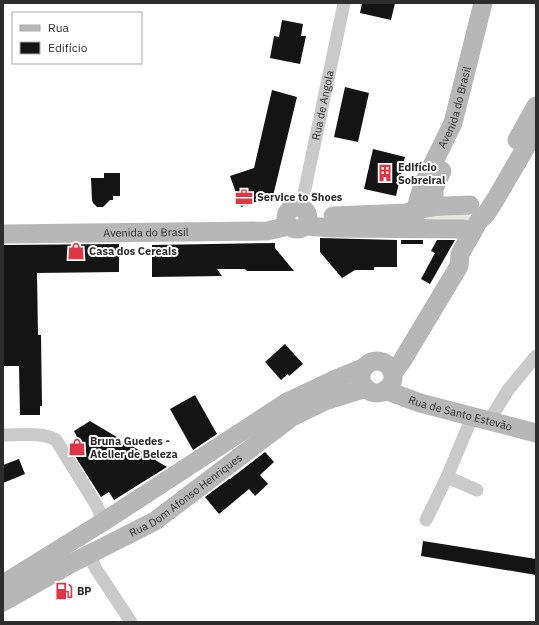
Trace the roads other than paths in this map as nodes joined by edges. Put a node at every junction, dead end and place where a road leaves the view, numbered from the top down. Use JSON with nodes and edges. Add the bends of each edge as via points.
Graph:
{"nodes":[{"id":1,"x":344,"y":3,"type":"edge"},
{"id":2,"x":483,"y":3,"type":"edge"},
{"id":3,"x":495,"y":3,"type":"edge"},
{"id":4,"x":536,"y":106,"type":"edge"},
{"id":5,"x":536,"y":130,"type":"edge"},
{"id":6,"x":425,"y":207,"type":"junction"},
{"id":7,"x":298,"y":218,"type":"junction"},
{"id":8,"x":473,"y":220,"type":"junction"},
{"id":9,"x":3,"y":225,"type":"edge"},
{"id":10,"x":419,"y":228,"type":"junction"},
{"id":11,"x":3,"y":234,"type":"edge"},
{"id":12,"x":536,"y":356,"type":"edge"},
{"id":13,"x":382,"y":379,"type":"junction"},
{"id":14,"x":481,"y":419,"type":"junction"},
{"id":15,"x":536,"y":433,"type":"edge"},
{"id":16,"x":3,"y":435,"type":"edge"},
{"id":17,"x":447,"y":477,"type":"junction"},
{"id":18,"x":477,"y":490,"type":"dead end"},
{"id":19,"x":106,"y":520,"type":"junction"},
{"id":20,"x":426,"y":520,"type":"dead end"},
{"id":21,"x":121,"y":538,"type":"junction"},
{"id":22,"x":64,"y":545,"type":"junction"},
{"id":23,"x":81,"y":559,"type":"junction"},
{"id":24,"x":3,"y":584,"type":"edge"},
{"id":25,"x":3,"y":602,"type":"edge"},
{"id":26,"x":131,"y":622,"type":"edge"}],
"edges":[{"from":1,"to":7,"type":"street","name":"Rua de Angola"},
{"from":2,"to":6,"type":"street","name":"Avenida do Brasil","via":[[453,123],[423,184]]},
{"from":3,"to":6,"type":"street","name":"Avenida do Brasil","via":[[461,127]]},
{"from":4,"to":8,"type":"street","via":[[481,198]]},
{"from":5,"to":8,"type":"street","via":[[496,200],[486,214]]},
{"from":6,"to":7,"type":"street","name":"Avenida do Brasil","via":[[406,213]]},
{"from":6,"to":8,"type":"street","name":"Avenida do Brasil"},
{"from":6,"to":10,"type":"street","name":"Avenida do Brasil","via":[[414,218]]},
{"from":7,"to":9,"type":"street","name":"Avenida do Brasil"},
{"from":7,"to":10,"type":"street","name":"Avenida do Brasil","via":[[331,228]]},
{"from":7,"to":11,"type":"street","name":"Avenida do Brasil","via":[[267,231]]},
{"from":8,"to":10,"type":"street","name":"Avenida do Brasil","via":[[463,229]]},
{"from":8,"to":13,"type":"street","via":[[460,254],[451,260]]},
{"from":12,"to":14,"type":"street"},
{"from":13,"to":14,"type":"street","name":"Rua de Santo Estevão","via":[[420,403]]},
{"from":13,"to":19,"type":"street","name":"Rua Dom Afonso Henriques","via":[[376,361],[371,362],[364,368],[287,402]]},
{"from":13,"to":21,"type":"street","name":"Rua Dom Afonso Henriques","via":[[360,390],[325,400],[292,417],[166,513],[144,528]]},
{"from":14,"to":15,"type":"street","name":"Rua de Santo Estevão"},
{"from":14,"to":17,"type":"street"},
{"from":16,"to":19,"type":"street","via":[[44,435],[56,440]]},
{"from":17,"to":18,"type":"street"},
{"from":17,"to":20,"type":"street"},
{"from":19,"to":21,"type":"street","via":[[116,521],[122,532]]},
{"from":19,"to":22,"type":"street","name":"Rua Dom Afonso Henriques"},
{"from":21,"to":23,"type":"street","name":"Rua Dom Afonso Henriques"},
{"from":22,"to":23,"type":"street","via":[[66,558]]},
{"from":22,"to":24,"type":"street","name":"Rua Dom Afonso Henriques"},
{"from":23,"to":25,"type":"street","name":"Rua Dom Afonso Henriques"},
{"from":23,"to":26,"type":"street","via":[[96,569]]}]}
